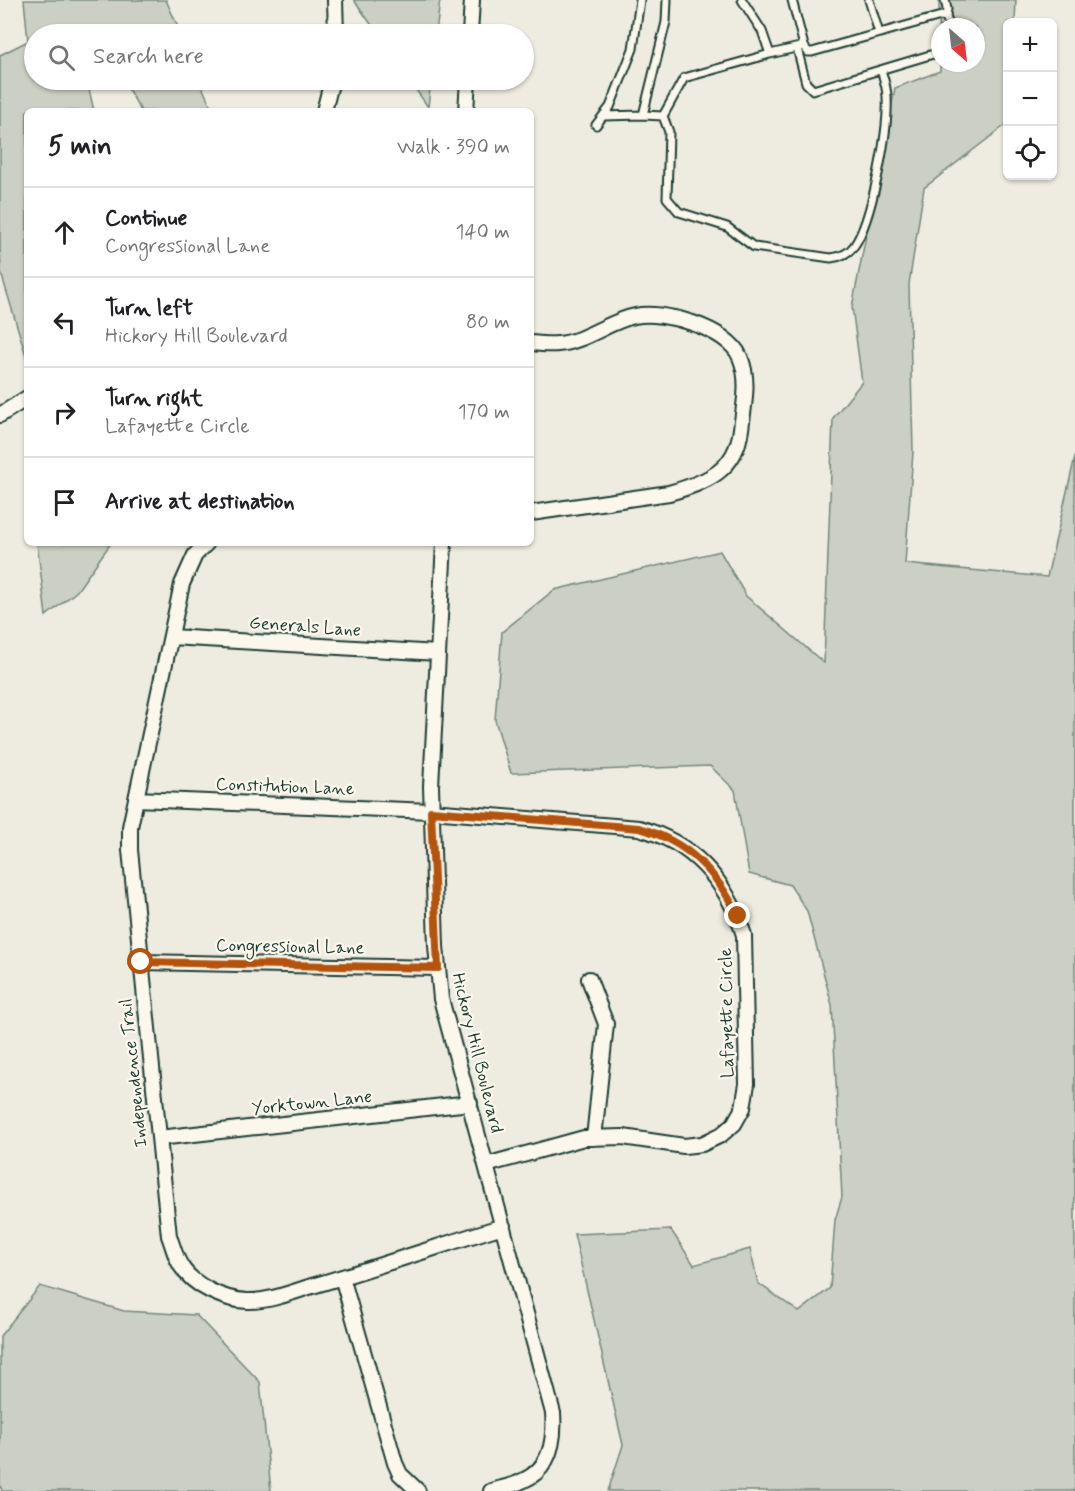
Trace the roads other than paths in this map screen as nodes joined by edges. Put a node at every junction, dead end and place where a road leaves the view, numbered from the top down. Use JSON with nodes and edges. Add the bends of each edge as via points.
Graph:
{"nodes":[{"id":1,"x":335,"y":0,"type":"edge"},
{"id":2,"x":472,"y":0,"type":"edge"},
{"id":3,"x":640,"y":0,"type":"edge"},
{"id":4,"x":667,"y":0,"type":"edge"},
{"id":5,"x":742,"y":0,"type":"edge"},
{"id":6,"x":792,"y":0,"type":"edge"},
{"id":7,"x":869,"y":0,"type":"edge"},
{"id":8,"x":945,"y":0,"type":"edge"},
{"id":9,"x":946,"y":17,"type":"joint"},
{"id":10,"x":336,"y":24,"type":"edge"},
{"id":11,"x":471,"y":24,"type":"edge"},
{"id":12,"x":879,"y":33,"type":"junction"},
{"id":13,"x":800,"y":47,"type":"junction"},
{"id":14,"x":770,"y":54,"type":"junction"},
{"id":15,"x":931,"y":55,"type":"edge"},
{"id":16,"x":881,"y":70,"type":"junction"},
{"id":17,"x":329,"y":90,"type":"edge"},
{"id":18,"x":467,"y":90,"type":"edge"},
{"id":19,"x":325,"y":108,"type":"edge"},
{"id":20,"x":466,"y":108,"type":"edge"},
{"id":21,"x":643,"y":114,"type":"junction"},
{"id":22,"x":603,"y":116,"type":"junction"},
{"id":23,"x":663,"y":116,"type":"junction"},
{"id":24,"x":596,"y":125,"type":"dead end"},
{"id":25,"x":534,"y":344,"type":"edge"},
{"id":26,"x":24,"y":400,"type":"edge"},
{"id":27,"x":0,"y":415,"type":"edge"},
{"id":28,"x":534,"y":513,"type":"edge"},
{"id":29,"x":204,"y":546,"type":"edge"},
{"id":30,"x":444,"y":546,"type":"edge"},
{"id":31,"x":171,"y":637,"type":"junction"},
{"id":32,"x":438,"y":653,"type":"junction"},
{"id":33,"x":136,"y":799,"type":"junction"},
{"id":34,"x":431,"y":811,"type":"junction"},
{"id":35,"x":141,"y":962,"type":"junction"},
{"id":36,"x":438,"y":968,"type":"junction"},
{"id":37,"x":589,"y":979,"type":"dead end"},
{"id":38,"x":470,"y":1103,"type":"junction"},
{"id":39,"x":159,"y":1138,"type":"junction"},
{"id":40,"x":594,"y":1138,"type":"junction"},
{"id":41,"x":486,"y":1165,"type":"junction"},
{"id":42,"x":503,"y":1226,"type":"junction"},
{"id":43,"x":342,"y":1277,"type":"junction"},
{"id":44,"x":418,"y":1491,"type":"edge"},
{"id":45,"x":491,"y":1491,"type":"edge"}],
"edges":[{"from":1,"to":10,"type":"street"},
{"from":2,"to":11,"type":"street"},
{"from":3,"to":22,"type":"lane","via":[[633,49]]},
{"from":4,"to":21,"type":"lane","via":[[666,22]]},
{"from":5,"to":14,"type":"lane","via":[[762,31]]},
{"from":6,"to":13,"type":"lane"},
{"from":7,"to":12,"type":"lane"},
{"from":8,"to":9,"type":"lane"},
{"from":9,"to":12,"type":"lane"},
{"from":12,"to":13,"type":"lane","via":[[812,52]]},
{"from":13,"to":14,"type":"lane"},
{"from":13,"to":16,"type":"lane","via":[[806,83],[813,90]]},
{"from":14,"to":23,"type":"lane","via":[[684,78]]},
{"from":15,"to":16,"type":"lane"},
{"from":16,"to":23,"type":"lane","via":[[888,99],[877,174],[861,234],[850,251],[840,257],[754,247],[727,227],[679,212],[667,198],[669,132]]},
{"from":17,"to":19,"type":"street"},
{"from":18,"to":20,"type":"street"},
{"from":21,"to":22,"type":"lane"},
{"from":21,"to":23,"type":"lane"},
{"from":22,"to":24,"type":"lane"},
{"from":25,"to":28,"type":"street","via":[[575,340],[636,316],[684,319],[717,333],[730,344],[739,354],[747,382],[740,440],[731,462],[713,476],[669,493]]},
{"from":26,"to":27,"type":"street"},
{"from":29,"to":31,"type":"street","name":"Independence Trail","via":[[195,555],[182,584]]},
{"from":30,"to":32,"type":"street","name":"Hickory Hill Boulevard"},
{"from":31,"to":32,"type":"street","name":"Generals Lane"},
{"from":31,"to":33,"type":"street","name":"Independence Trail"},
{"from":32,"to":34,"type":"street","name":"Hickory Hill Boulevard"},
{"from":33,"to":34,"type":"street","name":"Constitution Lane"},
{"from":33,"to":35,"type":"street","name":"Independence Trail","via":[[130,850]]},
{"from":34,"to":36,"type":"street","name":"Hickory Hill Boulevard"},
{"from":34,"to":40,"type":"street","name":"Lafayette Circle","via":[[639,828],[674,841],[711,871],[728,895],[744,935],[747,1084],[743,1108],[734,1124],[702,1144]]},
{"from":35,"to":36,"type":"street","name":"Congressional Lane"},
{"from":35,"to":39,"type":"street","name":"Independence Trail"},
{"from":36,"to":38,"type":"street","name":"Hickory Hill Boulevard","via":[[441,999]]},
{"from":37,"to":40,"type":"street","via":[[606,1024]]},
{"from":38,"to":39,"type":"street","name":"Yorktown Lane"},
{"from":38,"to":41,"type":"street","name":"Hickory Hill Boulevard"},
{"from":39,"to":43,"type":"street","name":"Independence Trail","via":[[169,1236],[187,1275],[227,1298],[248,1301]]},
{"from":40,"to":41,"type":"street","name":"Lafayette Circle"},
{"from":41,"to":42,"type":"street","name":"Hickory Hill Boulevard"},
{"from":42,"to":43,"type":"street","name":"Independence Trail"},
{"from":42,"to":45,"type":"street","name":"Hickory Hill Boulevard","via":[[555,1433],[552,1447],[537,1471],[524,1481]]},
{"from":43,"to":44,"type":"street","via":[[395,1463],[400,1474]]}]}
